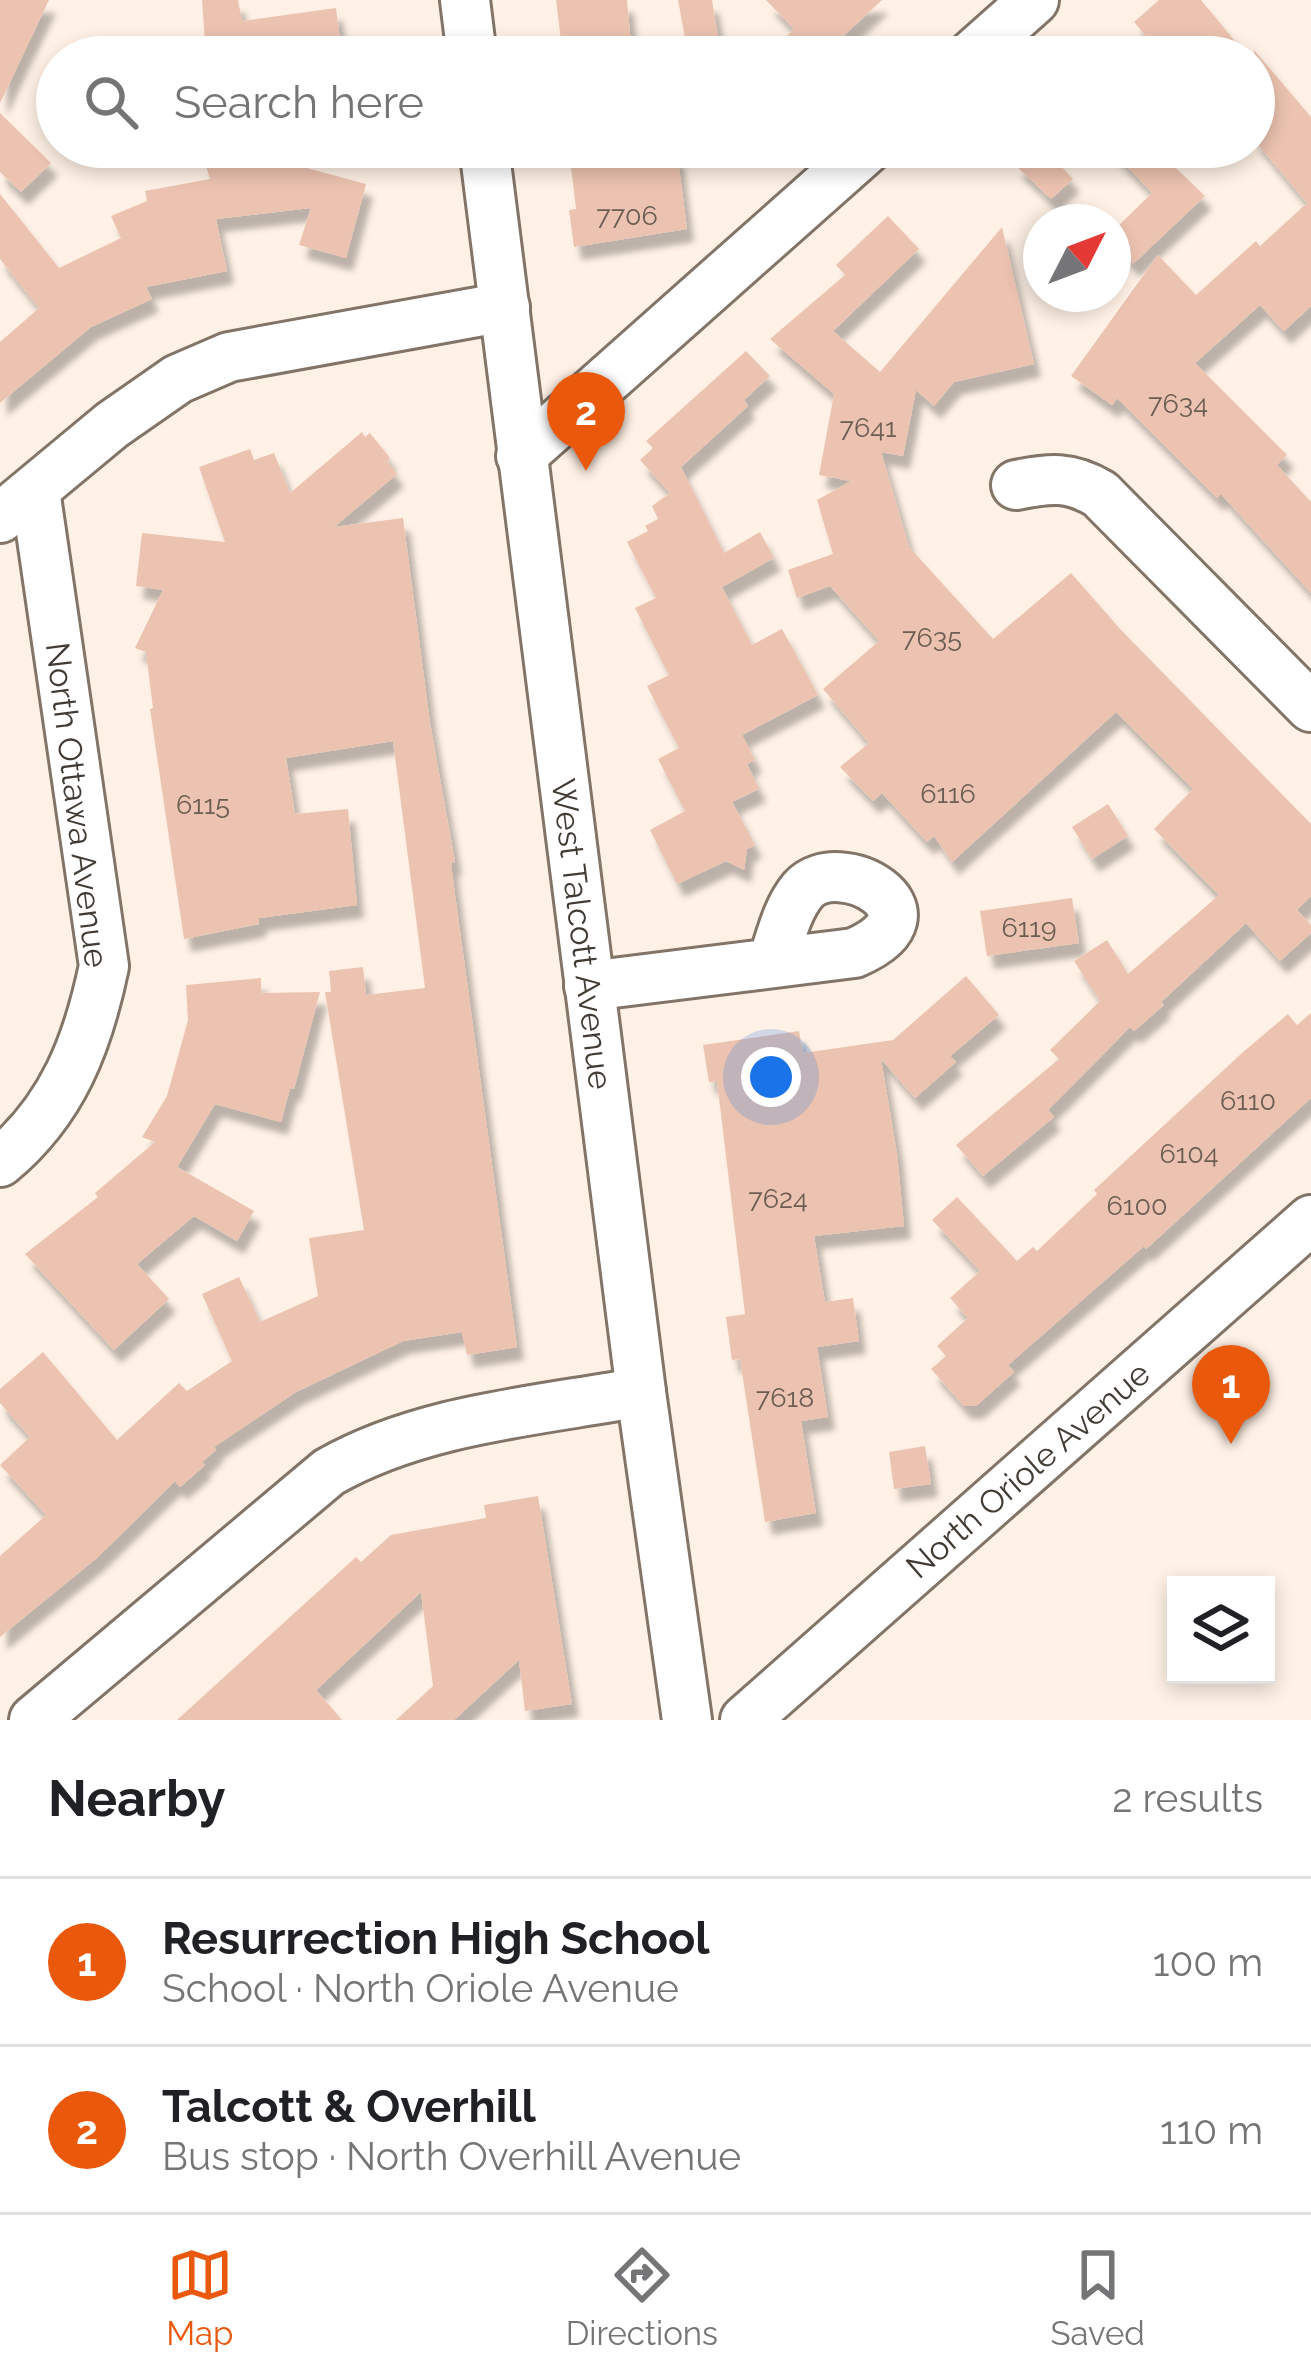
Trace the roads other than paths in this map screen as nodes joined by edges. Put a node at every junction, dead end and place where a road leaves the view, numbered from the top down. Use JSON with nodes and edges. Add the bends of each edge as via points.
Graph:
{"nodes":[{"id":1,"x":464,"y":0,"type":"edge"},
{"id":2,"x":1034,"y":0,"type":"edge"},
{"id":3,"x":469,"y":36,"type":"edge"},
{"id":4,"x":994,"y":36,"type":"edge"},
{"id":5,"x":487,"y":168,"type":"edge"},
{"id":6,"x":845,"y":168,"type":"edge"},
{"id":7,"x":505,"y":307,"type":"junction"},
{"id":8,"x":521,"y":456,"type":"junction"},
{"id":9,"x":1016,"y":485,"type":"dead end"},
{"id":10,"x":18,"y":504,"type":"edge"},
{"id":11,"x":1311,"y":707,"type":"edge"},
{"id":12,"x":773,"y":960,"type":"dead end"},
{"id":13,"x":589,"y":986,"type":"junction"},
{"id":14,"x":0,"y":1162,"type":"edge"},
{"id":15,"x":1311,"y":1220,"type":"edge"},
{"id":16,"x":641,"y":1392,"type":"junction"},
{"id":17,"x":34,"y":1720,"type":"edge"},
{"id":18,"x":687,"y":1720,"type":"edge"},
{"id":19,"x":745,"y":1720,"type":"edge"}],
"edges":[{"from":1,"to":3,"type":"street"},
{"from":2,"to":4,"type":"street"},
{"from":5,"to":7,"type":"street","name":"West Talcott Avenue"},
{"from":6,"to":8,"type":"street"},
{"from":7,"to":8,"type":"street","name":"West Talcott Avenue"},
{"from":7,"to":10,"type":"street","via":[[229,357],[178,379]]},
{"from":8,"to":13,"type":"street","name":"West Talcott Avenue"},
{"from":9,"to":11,"type":"street","via":[[1078,480],[1100,494]]},
{"from":10,"to":14,"type":"street","name":"North Ottawa Avenue","via":[[104,966],[74,1070]]},
{"from":12,"to":13,"type":"street"},
{"from":13,"to":16,"type":"street","name":"West Talcott Avenue"},
{"from":15,"to":19,"type":"street","name":"North Oriole Avenue"},
{"from":16,"to":17,"type":"street","via":[[368,1449],[329,1472]]},
{"from":16,"to":18,"type":"street","name":"West Talcott Avenue"}]}
